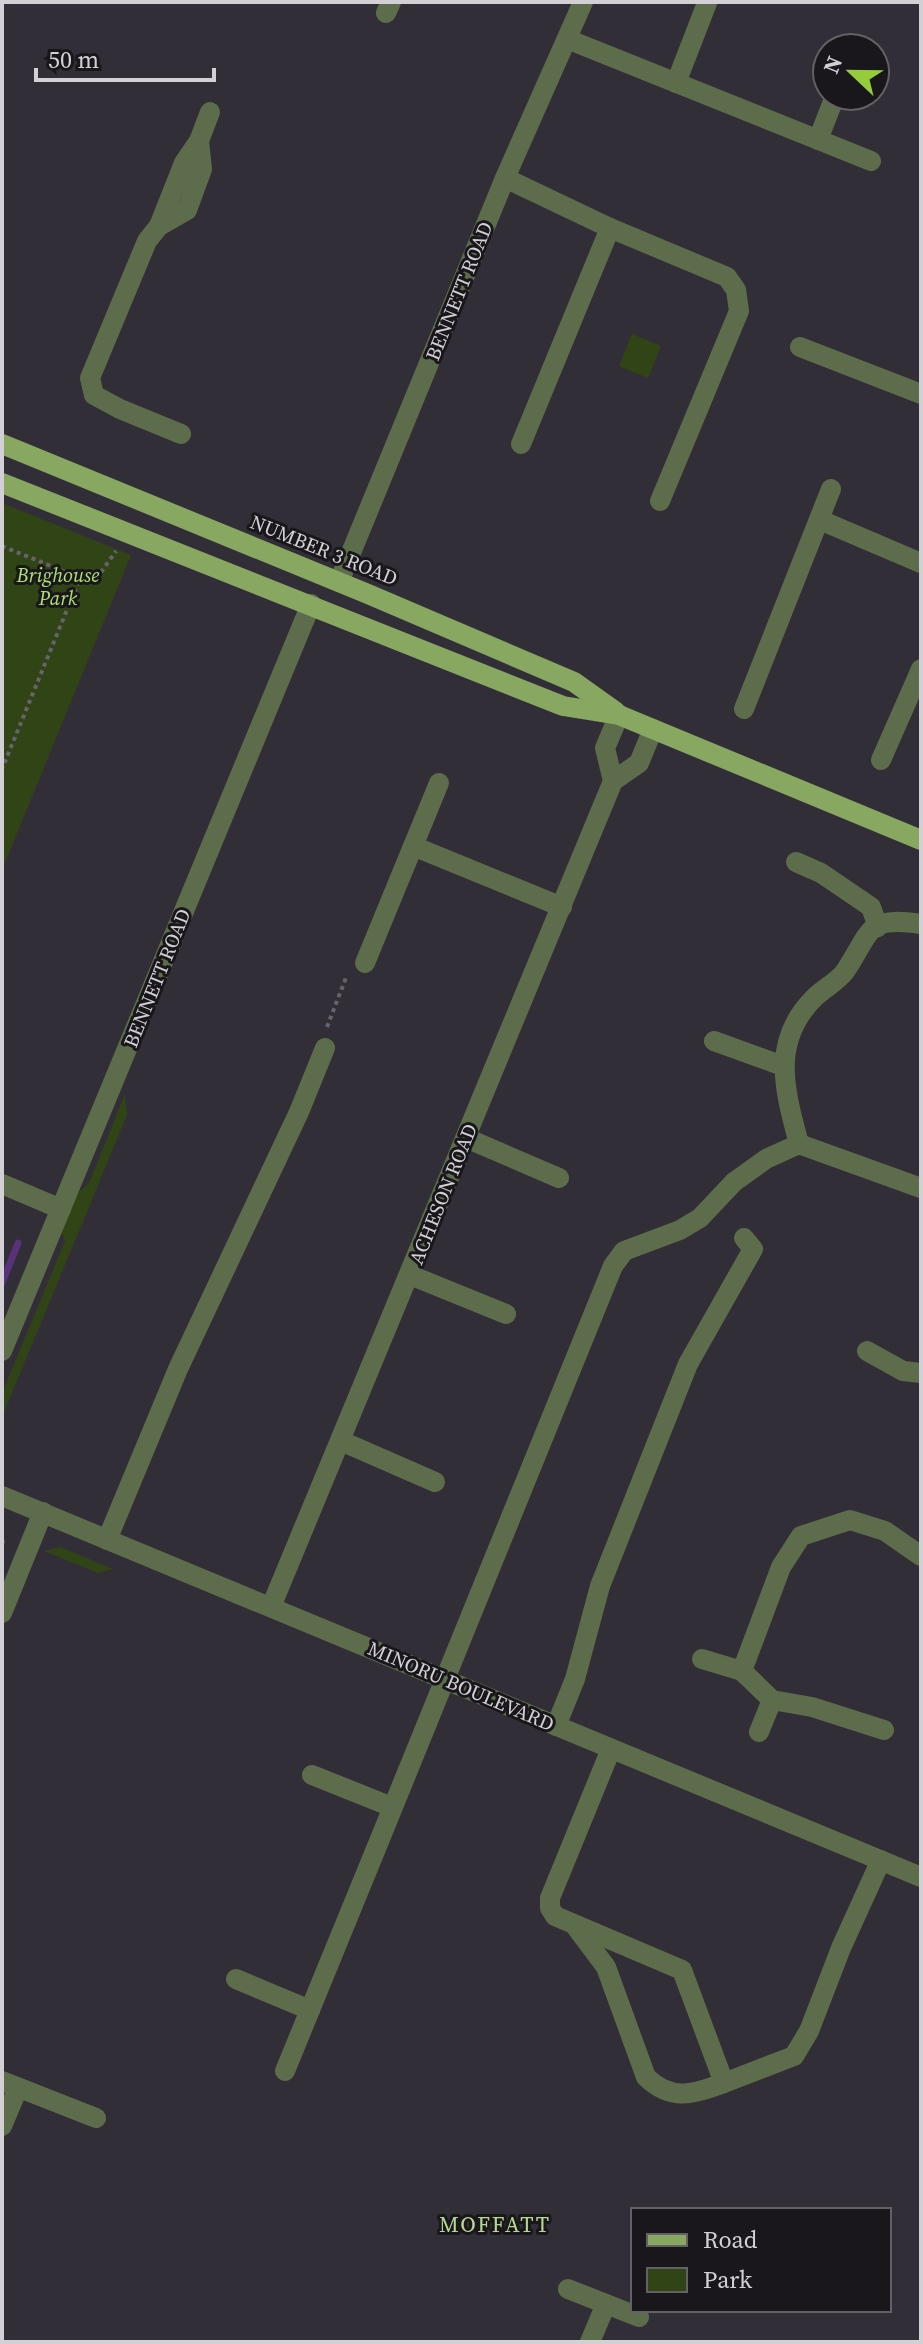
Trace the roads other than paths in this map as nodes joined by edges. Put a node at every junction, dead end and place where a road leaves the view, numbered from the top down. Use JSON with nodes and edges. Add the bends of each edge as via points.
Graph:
{"nodes":[{"id":1,"x":583,"y":2,"type":"edge"},
{"id":2,"x":707,"y":3,"type":"edge"},
{"id":3,"x":567,"y":39,"type":"junction"},
{"id":4,"x":676,"y":83,"type":"junction"},
{"id":5,"x":210,"y":112,"type":"dead end"},
{"id":6,"x":829,"y":112,"type":"edge"},
{"id":7,"x":818,"y":140,"type":"junction"},
{"id":8,"x":871,"y":161,"type":"dead end"},
{"id":9,"x":505,"y":178,"type":"junction"},
{"id":10,"x":610,"y":228,"type":"junction"},
{"id":11,"x":800,"y":347,"type":"dead end"},
{"id":12,"x":921,"y":394,"type":"edge"},
{"id":13,"x":181,"y":434,"type":"dead end"},
{"id":14,"x":2,"y":444,"type":"edge"},
{"id":15,"x":521,"y":444,"type":"dead end"},
{"id":16,"x":2,"y":483,"type":"edge"},
{"id":17,"x":831,"y":489,"type":"dead end"},
{"id":18,"x":660,"y":501,"type":"dead end"},
{"id":19,"x":820,"y":520,"type":"junction"},
{"id":20,"x":921,"y":563,"type":"edge"},
{"id":21,"x":339,"y":582,"type":"junction"},
{"id":22,"x":301,"y":600,"type":"junction"},
{"id":23,"x":921,"y":669,"type":"edge"},
{"id":24,"x":744,"y":709,"type":"dead end"},
{"id":25,"x":619,"y":715,"type":"junction"},
{"id":26,"x":653,"y":729,"type":"junction"},
{"id":27,"x":881,"y":760,"type":"dead end"},
{"id":28,"x":613,"y":781,"type":"junction"},
{"id":29,"x":439,"y":783,"type":"dead end"},
{"id":30,"x":921,"y":840,"type":"edge"},
{"id":31,"x":413,"y":846,"type":"junction"},
{"id":32,"x":796,"y":862,"type":"dead end"},
{"id":33,"x":562,"y":907,"type":"junction"},
{"id":34,"x":921,"y":924,"type":"edge"},
{"id":35,"x":878,"y":927,"type":"junction"},
{"id":36,"x":365,"y":963,"type":"road end"},
{"id":37,"x":714,"y":1041,"type":"dead end"},
{"id":38,"x":325,"y":1048,"type":"road end"},
{"id":39,"x":783,"y":1066,"type":"junction"},
{"id":40,"x":466,"y":1138,"type":"junction"},
{"id":41,"x":799,"y":1144,"type":"junction"},
{"id":42,"x":559,"y":1178,"type":"dead end"},
{"id":43,"x":2,"y":1184,"type":"edge"},
{"id":44,"x":921,"y":1188,"type":"edge"},
{"id":45,"x":61,"y":1209,"type":"junction"},
{"id":46,"x":744,"y":1238,"type":"dead end"},
{"id":47,"x":410,"y":1275,"type":"junction"},
{"id":48,"x":506,"y":1314,"type":"dead end"},
{"id":49,"x":2,"y":1351,"type":"edge"},
{"id":50,"x":867,"y":1351,"type":"dead end"},
{"id":51,"x":921,"y":1373,"type":"edge"},
{"id":52,"x":341,"y":1441,"type":"junction"},
{"id":53,"x":435,"y":1482,"type":"dead end"},
{"id":54,"x":2,"y":1496,"type":"edge"},
{"id":55,"x":43,"y":1512,"type":"junction"},
{"id":56,"x":107,"y":1540,"type":"junction"},
{"id":57,"x":921,"y":1556,"type":"edge"},
{"id":58,"x":271,"y":1607,"type":"junction"},
{"id":59,"x":2,"y":1613,"type":"edge"},
{"id":60,"x":702,"y":1659,"type":"dead end"},
{"id":61,"x":742,"y":1671,"type":"junction"},
{"id":62,"x":447,"y":1680,"type":"junction"},
{"id":63,"x":772,"y":1700,"type":"junction"},
{"id":64,"x":556,"y":1726,"type":"junction"},
{"id":65,"x":884,"y":1730,"type":"dead end"},
{"id":66,"x":759,"y":1732,"type":"dead end"},
{"id":67,"x":611,"y":1749,"type":"junction"},
{"id":68,"x":312,"y":1775,"type":"dead end"},
{"id":69,"x":392,"y":1807,"type":"junction"},
{"id":70,"x":881,"y":1860,"type":"junction"},
{"id":71,"x":921,"y":1877,"type":"edge"},
{"id":72,"x":574,"y":1925,"type":"junction"},
{"id":73,"x":236,"y":1979,"type":"dead end"},
{"id":74,"x":310,"y":2010,"type":"junction"},
{"id":75,"x":285,"y":2071,"type":"dead end"},
{"id":76,"x":724,"y":2083,"type":"junction"},
{"id":77,"x":10,"y":2085,"type":"edge"},
{"id":78,"x":96,"y":2118,"type":"dead end"},
{"id":79,"x":2,"y":2126,"type":"edge"},
{"id":80,"x":568,"y":2289,"type":"dead end"},
{"id":81,"x":606,"y":2304,"type":"junction"},
{"id":82,"x":639,"y":2317,"type":"dead end"},
{"id":83,"x":590,"y":2342,"type":"edge"}],
"edges":[{"from":1,"to":3,"type":"street","name":"BENNETT ROAD"},
{"from":2,"to":4,"type":"street"},
{"from":3,"to":4,"type":"street"},
{"from":3,"to":9,"type":"street","name":"BENNETT ROAD"},
{"from":4,"to":7,"type":"street"},
{"from":5,"to":13,"type":"street","via":[[199,141],[202,169],[187,210],[159,226],[147,241],[90,378],[94,395]]},
{"from":6,"to":7,"type":"street"},
{"from":7,"to":8,"type":"street"},
{"from":9,"to":10,"type":"street"},
{"from":9,"to":21,"type":"street","name":"BENNETT ROAD"},
{"from":10,"to":15,"type":"street"},
{"from":10,"to":18,"type":"street","via":[[727,277],[736,290],[739,311]]},
{"from":11,"to":12,"type":"street"},
{"from":14,"to":21,"type":"main road","name":"NUMBER 3 ROAD"},
{"from":16,"to":22,"type":"main road","name":"NUMBER 3 ROAD"},
{"from":17,"to":19,"type":"street"},
{"from":19,"to":20,"type":"street"},
{"from":19,"to":24,"type":"street"},
{"from":21,"to":22,"type":"main road"},
{"from":21,"to":25,"type":"main road","name":"NUMBER 3 ROAD","via":[[574,682]]},
{"from":22,"to":25,"type":"main road","name":"NUMBER 3 ROAD","via":[[563,706]]},
{"from":22,"to":45,"type":"street","name":"BENNETT ROAD"},
{"from":23,"to":27,"type":"street"},
{"from":25,"to":26,"type":"main road","name":"NUMBER 3 ROAD"},
{"from":25,"to":28,"type":"street","via":[[605,748]]},
{"from":26,"to":28,"type":"street","name":"ACHESON ROAD","via":[[639,763]]},
{"from":26,"to":30,"type":"main road","name":"NUMBER 3 ROAD"},
{"from":28,"to":33,"type":"street","name":"ACHESON ROAD"},
{"from":29,"to":31,"type":"street"},
{"from":31,"to":33,"type":"street"},
{"from":31,"to":36,"type":"street"},
{"from":32,"to":35,"type":"street","via":[[871,907]]},
{"from":33,"to":40,"type":"street","name":"ACHESON ROAD"},
{"from":34,"to":35,"type":"street","via":[[893,920]]},
{"from":35,"to":39,"type":"street","via":[[867,932],[845,973],[813,998],[791,1028]]},
{"from":37,"to":39,"type":"street"},
{"from":38,"to":56,"type":"street","via":[[178,1369]]},
{"from":39,"to":41,"type":"street"},
{"from":40,"to":42,"type":"street"},
{"from":40,"to":47,"type":"street","name":"ACHESON ROAD"},
{"from":41,"to":44,"type":"street"},
{"from":41,"to":62,"type":"street","via":[[734,1182],[700,1218],[624,1251],[613,1266]]},
{"from":43,"to":45,"type":"street"},
{"from":45,"to":49,"type":"street","name":"BENNETT ROAD"},
{"from":46,"to":64,"type":"street","via":[[753,1249],[688,1364],[600,1586],[575,1679]]},
{"from":47,"to":48,"type":"street"},
{"from":47,"to":52,"type":"street","name":"ACHESON ROAD"},
{"from":50,"to":51,"type":"street","via":[[903,1371]]},
{"from":52,"to":53,"type":"street"},
{"from":52,"to":58,"type":"street","name":"ACHESON ROAD"},
{"from":54,"to":55,"type":"street","name":"MINORU BOULEVARD"},
{"from":55,"to":56,"type":"street","name":"MINORU BOULEVARD"},
{"from":55,"to":59,"type":"street"},
{"from":56,"to":58,"type":"street","name":"MINORU BOULEVARD"},
{"from":57,"to":61,"type":"street","via":[[885,1531],[850,1520],[801,1536],[781,1567]]},
{"from":58,"to":62,"type":"street","name":"MINORU BOULEVARD"},
{"from":60,"to":61,"type":"street"},
{"from":61,"to":63,"type":"street"},
{"from":62,"to":64,"type":"street","name":"MINORU BOULEVARD"},
{"from":62,"to":69,"type":"street"},
{"from":63,"to":65,"type":"street"},
{"from":63,"to":66,"type":"street"},
{"from":64,"to":67,"type":"street","name":"MINORU BOULEVARD"},
{"from":67,"to":70,"type":"street","name":"MINORU BOULEVARD"},
{"from":67,"to":72,"type":"street","via":[[550,1898],[555,1916]]},
{"from":68,"to":69,"type":"street"},
{"from":69,"to":74,"type":"street"},
{"from":70,"to":71,"type":"street","name":"MINORU BOULEVARD"},
{"from":70,"to":76,"type":"street","via":[[794,2056]]},
{"from":72,"to":76,"type":"street","via":[[682,1970]]},
{"from":72,"to":76,"type":"street","via":[[606,1967],[646,2077],[672,2094]]},
{"from":73,"to":74,"type":"street"},
{"from":74,"to":75,"type":"street"},
{"from":77,"to":78,"type":"street"},
{"from":77,"to":79,"type":"street"},
{"from":80,"to":81,"type":"street"},
{"from":81,"to":82,"type":"street"},
{"from":81,"to":83,"type":"street"}]}
